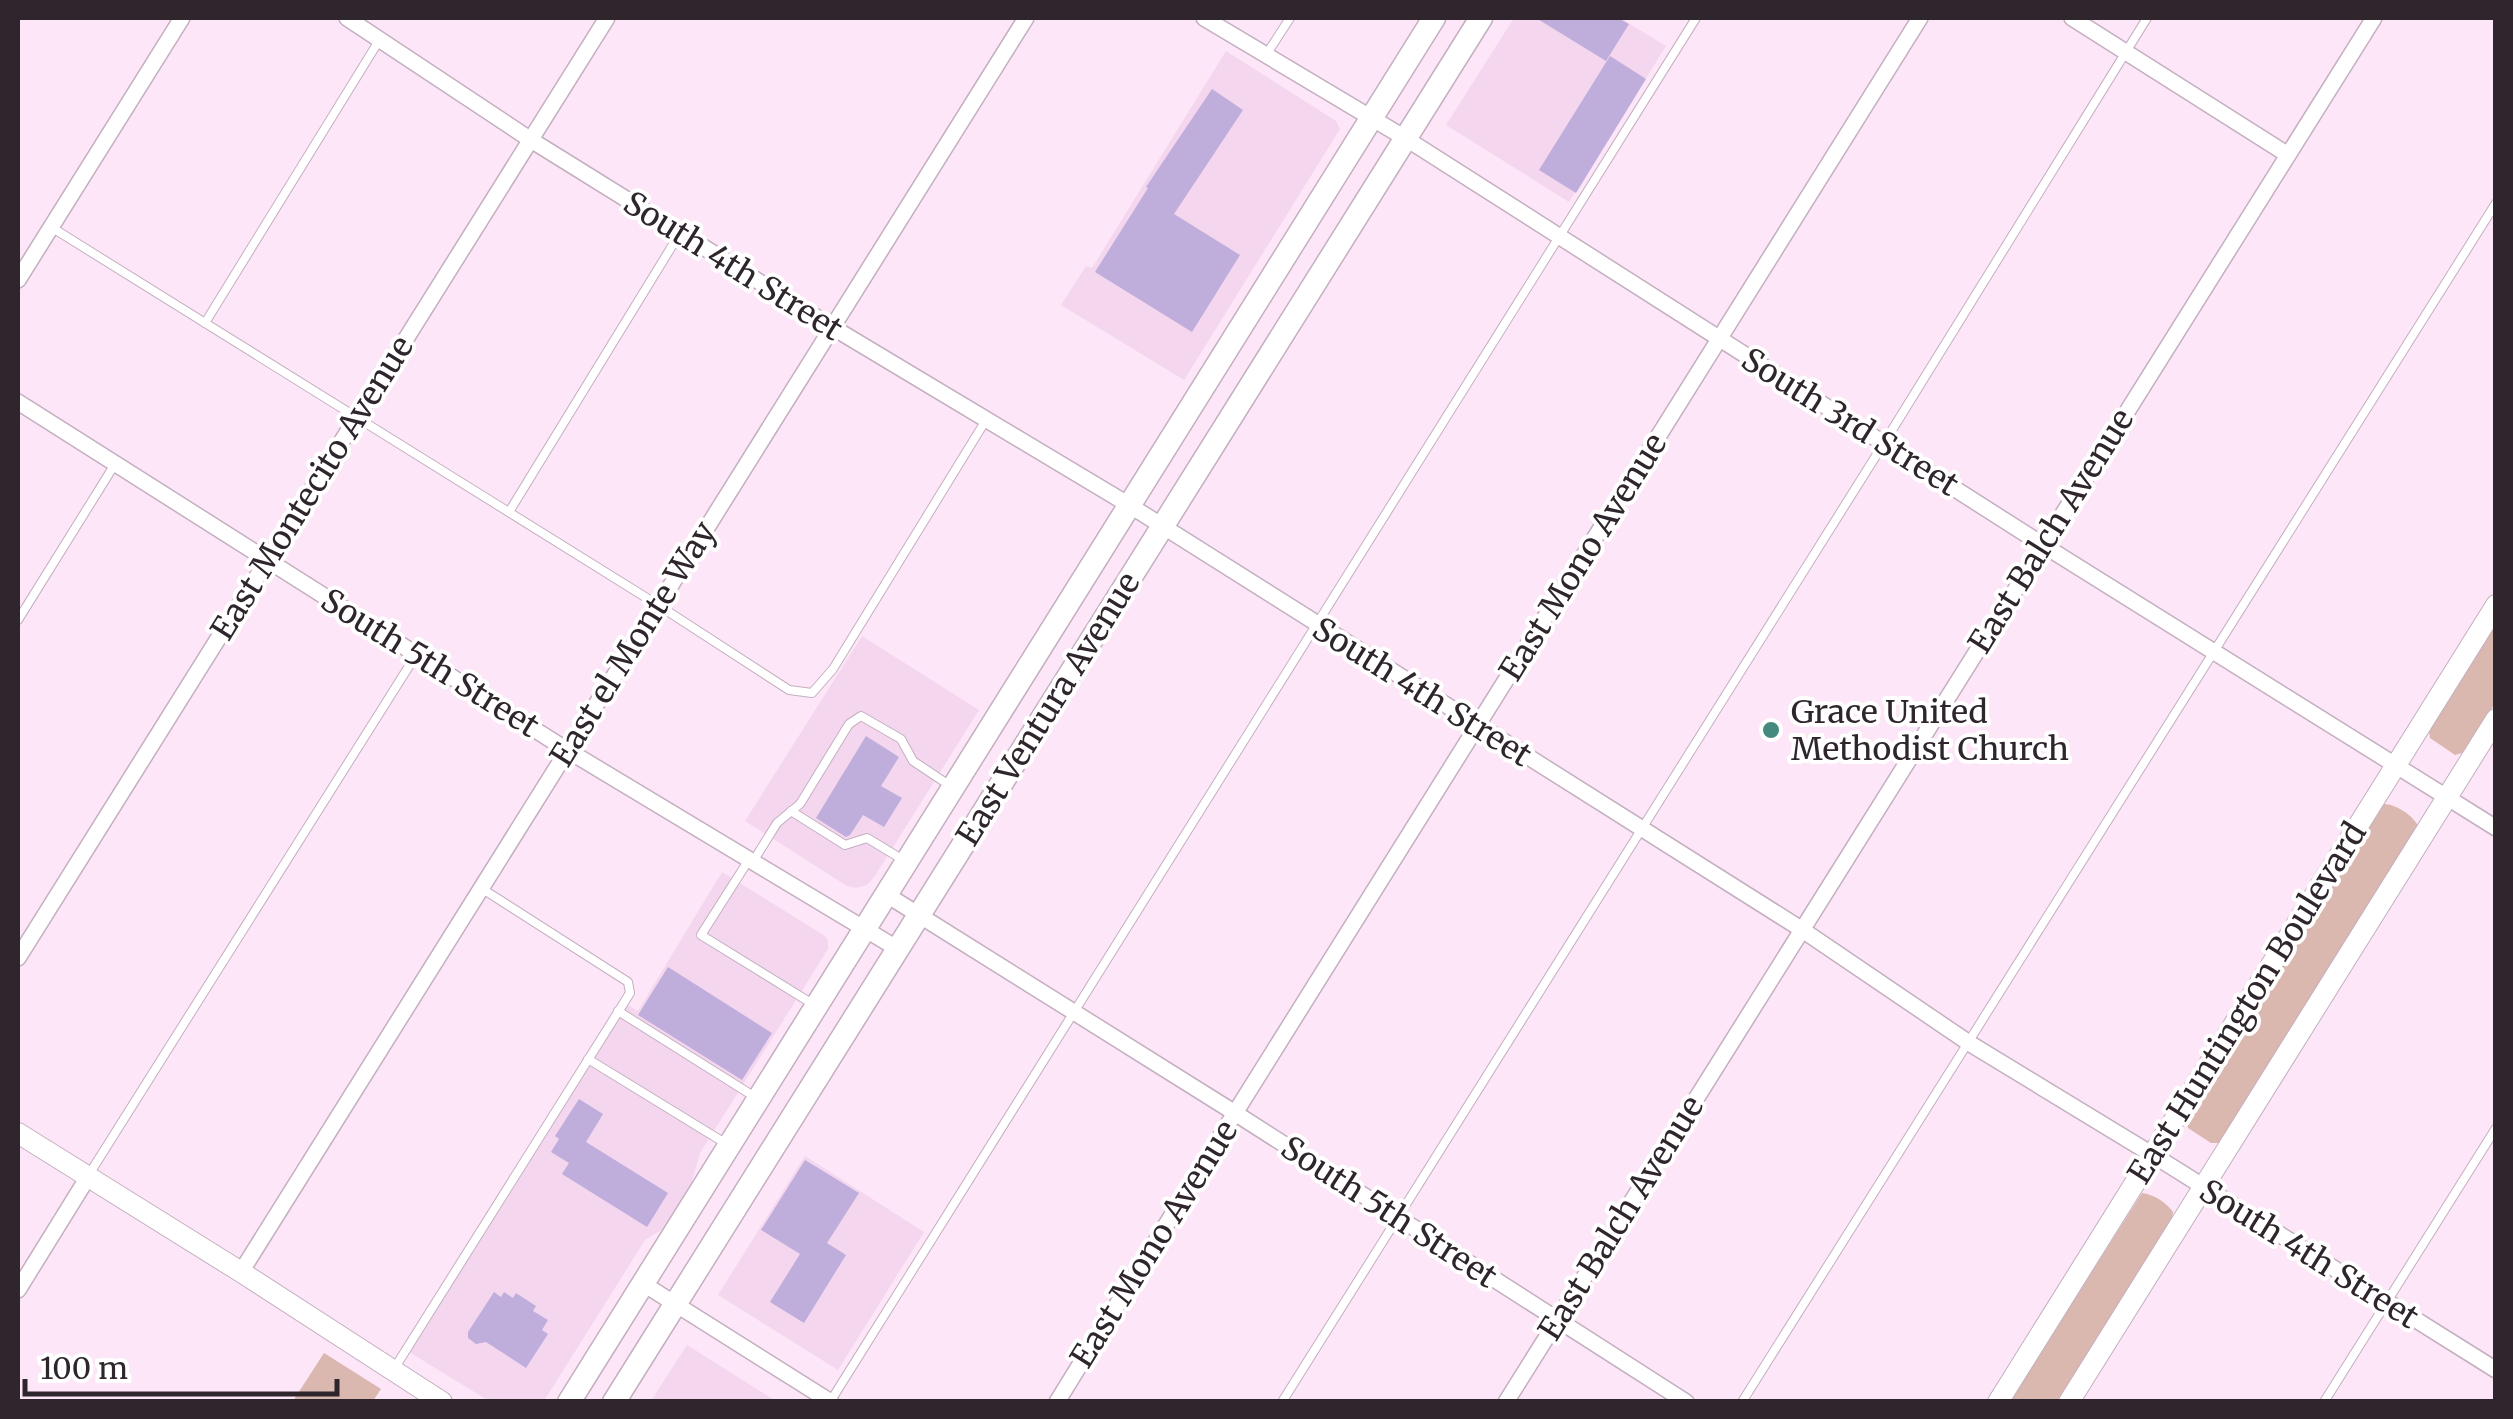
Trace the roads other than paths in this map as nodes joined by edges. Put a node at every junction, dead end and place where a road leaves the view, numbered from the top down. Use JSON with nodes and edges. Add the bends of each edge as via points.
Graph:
{"nodes":[{"id":1,"x":182,"y":18,"type":"edge"},
{"id":2,"x":347,"y":18,"type":"edge"},
{"id":3,"x":608,"y":18,"type":"edge"},
{"id":4,"x":1026,"y":18,"type":"edge"},
{"id":5,"x":1204,"y":18,"type":"edge"},
{"id":6,"x":1290,"y":18,"type":"edge"},
{"id":7,"x":1434,"y":18,"type":"edge"},
{"id":8,"x":1481,"y":18,"type":"edge"},
{"id":9,"x":1696,"y":18,"type":"edge"},
{"id":10,"x":1920,"y":18,"type":"edge"},
{"id":11,"x":2072,"y":18,"type":"edge"},
{"id":12,"x":2147,"y":18,"type":"edge"},
{"id":13,"x":2374,"y":18,"type":"edge"},
{"id":14,"x":380,"y":40,"type":"junction"},
{"id":15,"x":2126,"y":52,"type":"junction"},
{"id":16,"x":1266,"y":55,"type":"junction"},
{"id":17,"x":1371,"y":117,"type":"junction"},
{"id":18,"x":1405,"y":138,"type":"junction"},
{"id":19,"x":531,"y":140,"type":"junction"},
{"id":20,"x":2288,"y":155,"type":"junction"},
{"id":21,"x":2496,"y":203,"type":"edge"},
{"id":22,"x":50,"y":227,"type":"junction"},
{"id":23,"x":680,"y":233,"type":"junction"},
{"id":24,"x":1559,"y":236,"type":"junction"},
{"id":25,"x":18,"y":280,"type":"edge"},
{"id":26,"x":205,"y":322,"type":"junction"},
{"id":27,"x":832,"y":327,"type":"junction"},
{"id":28,"x":1719,"y":338,"type":"junction"},
{"id":29,"x":18,"y":402,"type":"edge"},
{"id":30,"x":357,"y":416,"type":"junction"},
{"id":31,"x":986,"y":420,"type":"junction"},
{"id":32,"x":1884,"y":443,"type":"junction"},
{"id":33,"x":115,"y":464,"type":"junction"},
{"id":34,"x":1128,"y":505,"type":"junction"},
{"id":35,"x":509,"y":512,"type":"junction"},
{"id":36,"x":1162,"y":526,"type":"junction"},
{"id":37,"x":2043,"y":545,"type":"junction"},
{"id":38,"x":267,"y":560,"type":"junction"},
{"id":39,"x":658,"y":605,"type":"junction"},
{"id":40,"x":2496,"y":605,"type":"edge"},
{"id":41,"x":18,"y":620,"type":"edge"},
{"id":42,"x":1316,"y":625,"type":"junction"},
{"id":43,"x":2214,"y":651,"type":"junction"},
{"id":44,"x":416,"y":655,"type":"junction"},
{"id":45,"x":2496,"y":719,"type":"edge"},
{"id":46,"x":1477,"y":727,"type":"junction"},
{"id":47,"x":567,"y":750,"type":"junction"},
{"id":48,"x":2394,"y":766,"type":"junction"},
{"id":49,"x":953,"y":787,"type":"junction"},
{"id":50,"x":2447,"y":797,"type":"junction"},
{"id":51,"x":791,"y":811,"type":"junction"},
{"id":52,"x":2496,"y":828,"type":"edge"},
{"id":53,"x":1642,"y":830,"type":"junction"},
{"id":54,"x":752,"y":859,"type":"junction"},
{"id":55,"x":907,"y":862,"type":"junction"},
{"id":56,"x":481,"y":888,"type":"junction"},
{"id":57,"x":887,"y":895,"type":"junction"},
{"id":58,"x":919,"y":915,"type":"junction"},
{"id":59,"x":866,"y":929,"type":"junction"},
{"id":60,"x":1801,"y":929,"type":"junction"},
{"id":61,"x":898,"y":949,"type":"junction"},
{"id":62,"x":18,"y":958,"type":"edge"},
{"id":63,"x":817,"y":1006,"type":"junction"},
{"id":64,"x":1074,"y":1011,"type":"junction"},
{"id":65,"x":618,"y":1012,"type":"junction"},
{"id":66,"x":1969,"y":1044,"type":"junction"},
{"id":67,"x":588,"y":1059,"type":"junction"},
{"id":68,"x":758,"y":1099,"type":"junction"},
{"id":69,"x":1234,"y":1113,"type":"junction"},
{"id":70,"x":2496,"y":1128,"type":"edge"},
{"id":71,"x":18,"y":1134,"type":"edge"},
{"id":72,"x":729,"y":1145,"type":"junction"},
{"id":73,"x":2153,"y":1155,"type":"junction"},
{"id":74,"x":88,"y":1177,"type":"junction"},
{"id":75,"x":2203,"y":1186,"type":"junction"},
{"id":76,"x":1397,"y":1217,"type":"junction"},
{"id":77,"x":240,"y":1272,"type":"junction"},
{"id":78,"x":642,"y":1283,"type":"junction"},
{"id":79,"x":18,"y":1290,"type":"edge"},
{"id":80,"x":2386,"y":1302,"type":"junction"},
{"id":81,"x":676,"y":1304,"type":"junction"},
{"id":82,"x":1558,"y":1320,"type":"junction"},
{"id":83,"x":2496,"y":1370,"type":"edge"},
{"id":84,"x":392,"y":1371,"type":"junction"},
{"id":85,"x":830,"y":1401,"type":"edge"},
{"id":86,"x":442,"y":1402,"type":"edge"},
{"id":87,"x":569,"y":1402,"type":"edge"},
{"id":88,"x":614,"y":1402,"type":"edge"},
{"id":89,"x":1056,"y":1402,"type":"edge"},
{"id":90,"x":1282,"y":1402,"type":"edge"},
{"id":91,"x":1506,"y":1402,"type":"edge"},
{"id":92,"x":1686,"y":1402,"type":"edge"},
{"id":93,"x":1742,"y":1402,"type":"edge"},
{"id":94,"x":1998,"y":1402,"type":"edge"},
{"id":95,"x":2070,"y":1402,"type":"edge"},
{"id":96,"x":2324,"y":1402,"type":"edge"}],
"edges":[{"from":1,"to":22,"type":"street"},
{"from":2,"to":14,"type":"street","name":"South 4th Street"},
{"from":3,"to":19,"type":"street","name":"East Montecito Avenue"},
{"from":4,"to":27,"type":"street","name":"East el Monte Way"},
{"from":5,"to":16,"type":"street","name":"South 3rd Street"},
{"from":6,"to":16,"type":"lane"},
{"from":7,"to":17,"type":"main road","name":"East Ventura Avenue"},
{"from":8,"to":18,"type":"main road","name":"East Ventura Avenue"},
{"from":9,"to":24,"type":"lane"},
{"from":10,"to":28,"type":"street","name":"East Mono Avenue"},
{"from":11,"to":15,"type":"street"},
{"from":12,"to":15,"type":"lane"},
{"from":13,"to":20,"type":"street","name":"East Balch Avenue"},
{"from":14,"to":19,"type":"street","name":"South 4th Street"},
{"from":14,"to":26,"type":"lane"},
{"from":15,"to":20,"type":"street"},
{"from":15,"to":32,"type":"lane"},
{"from":16,"to":17,"type":"street","name":"South 3rd Street"},
{"from":17,"to":18,"type":"street","name":"South 3rd Street"},
{"from":17,"to":34,"type":"main road","name":"East Ventura Avenue"},
{"from":18,"to":24,"type":"street","name":"South 3rd Street"},
{"from":18,"to":36,"type":"main road","name":"East Ventura Avenue"},
{"from":19,"to":23,"type":"street","name":"South 4th Street"},
{"from":19,"to":30,"type":"street","name":"East Montecito Avenue"},
{"from":20,"to":37,"type":"street","name":"East Balch Avenue"},
{"from":21,"to":43,"type":"lane"},
{"from":22,"to":25,"type":"street"},
{"from":22,"to":26,"type":"lane"},
{"from":23,"to":27,"type":"street","name":"South 4th Street"},
{"from":23,"to":35,"type":"lane"},
{"from":24,"to":28,"type":"street","name":"South 3rd Street"},
{"from":24,"to":42,"type":"lane"},
{"from":26,"to":30,"type":"lane"},
{"from":27,"to":31,"type":"street","name":"South 4th Street"},
{"from":27,"to":39,"type":"street","name":"East el Monte Way"},
{"from":28,"to":32,"type":"street","name":"South 3rd Street"},
{"from":28,"to":46,"type":"street","name":"East Mono Avenue"},
{"from":29,"to":33,"type":"street","name":"South 5th Street"},
{"from":30,"to":35,"type":"lane"},
{"from":30,"to":38,"type":"street","name":"East Montecito Avenue"},
{"from":31,"to":34,"type":"street","name":"South 4th Street"},
{"from":31,"to":39,"type":"lane","via":[[812,693],[790,690]]},
{"from":32,"to":37,"type":"street","name":"South 3rd Street"},
{"from":32,"to":53,"type":"lane"},
{"from":33,"to":38,"type":"street","name":"South 5th Street"},
{"from":33,"to":41,"type":"lane"},
{"from":34,"to":36,"type":"street","name":"South 4th Street"},
{"from":34,"to":49,"type":"main road","name":"East Ventura Avenue"},
{"from":35,"to":39,"type":"lane"},
{"from":36,"to":42,"type":"street","name":"South 4th Street"},
{"from":36,"to":58,"type":"main road","name":"East Ventura Avenue"},
{"from":37,"to":43,"type":"street","name":"South 3rd Street"},
{"from":37,"to":60,"type":"street","name":"East Balch Avenue"},
{"from":38,"to":44,"type":"street","name":"South 5th Street"},
{"from":38,"to":62,"type":"street","name":"East Montecito Avenue"},
{"from":39,"to":47,"type":"street","name":"East el Monte Way"},
{"from":40,"to":48,"type":"street","name":"East Huntington Boulevard"},
{"from":42,"to":46,"type":"street","name":"South 4th Street"},
{"from":42,"to":64,"type":"lane"},
{"from":43,"to":48,"type":"street","name":"South 3rd Street"},
{"from":43,"to":66,"type":"lane"},
{"from":44,"to":47,"type":"street","name":"South 5th Street"},
{"from":44,"to":74,"type":"lane"},
{"from":45,"to":50,"type":"street","name":"East Huntington Boulevard"},
{"from":46,"to":53,"type":"street","name":"South 4th Street"},
{"from":46,"to":69,"type":"street","name":"East Mono Avenue"},
{"from":47,"to":54,"type":"street","name":"South 5th Street"},
{"from":47,"to":56,"type":"street","name":"East el Monte Way"},
{"from":48,"to":50,"type":"street","name":"South 3rd Street"},
{"from":48,"to":73,"type":"street","name":"East Huntington Boulevard"},
{"from":49,"to":51,"type":"lane","via":[[913,761],[901,740],[860,716]]},
{"from":49,"to":55,"type":"main road","name":"East Ventura Avenue"},
{"from":50,"to":52,"type":"street","name":"South 3rd Street"},
{"from":50,"to":75,"type":"street","name":"East Huntington Boulevard"},
{"from":51,"to":54,"type":"lane"},
{"from":51,"to":55,"type":"lane","via":[[845,844],[866,838]]},
{"from":53,"to":60,"type":"street","name":"South 4th Street"},
{"from":53,"to":76,"type":"lane"},
{"from":54,"to":59,"type":"street","name":"South 5th Street"},
{"from":54,"to":63,"type":"lane","via":[[702,935]]},
{"from":55,"to":57,"type":"main road","name":"East Ventura Avenue"},
{"from":56,"to":65,"type":"lane","via":[[628,982],[630,993]]},
{"from":56,"to":77,"type":"street","name":"East el Monte Way"},
{"from":57,"to":58,"type":"street","name":"South 5th Street"},
{"from":57,"to":59,"type":"main road","name":"East Ventura Avenue"},
{"from":58,"to":61,"type":"main road","name":"East Ventura Avenue"},
{"from":58,"to":64,"type":"street","name":"South 5th Street"},
{"from":59,"to":61,"type":"street","name":"South 5th Street"},
{"from":59,"to":63,"type":"main road","name":"East Ventura Avenue"},
{"from":60,"to":66,"type":"street","name":"South 4th Street"},
{"from":60,"to":82,"type":"street","name":"East Balch Avenue"},
{"from":61,"to":81,"type":"main road","name":"East Ventura Avenue"},
{"from":63,"to":68,"type":"main road","name":"East Ventura Avenue"},
{"from":64,"to":69,"type":"street","name":"South 5th Street"},
{"from":64,"to":85,"type":"lane"},
{"from":65,"to":67,"type":"lane"},
{"from":65,"to":68,"type":"lane"},
{"from":66,"to":73,"type":"street","name":"South 4th Street"},
{"from":66,"to":93,"type":"lane"},
{"from":67,"to":72,"type":"lane"},
{"from":67,"to":84,"type":"lane"},
{"from":68,"to":72,"type":"main road","name":"East Ventura Avenue"},
{"from":69,"to":76,"type":"street","name":"South 5th Street"},
{"from":69,"to":89,"type":"street","name":"East Mono Avenue"},
{"from":70,"to":80,"type":"lane"},
{"from":71,"to":74,"type":"street"},
{"from":72,"to":78,"type":"main road","name":"East Ventura Avenue"},
{"from":73,"to":75,"type":"street","name":"South 4th Street"},
{"from":73,"to":94,"type":"street","name":"East Huntington Boulevard"},
{"from":74,"to":77,"type":"street"},
{"from":74,"to":79,"type":"street"},
{"from":75,"to":80,"type":"street","name":"South 4th Street"},
{"from":75,"to":95,"type":"street","name":"East Huntington Boulevard"},
{"from":76,"to":82,"type":"street","name":"South 5th Street"},
{"from":76,"to":90,"type":"lane"},
{"from":77,"to":84,"type":"street"},
{"from":78,"to":81,"type":"street"},
{"from":78,"to":87,"type":"main road","name":"East Ventura Avenue"},
{"from":80,"to":83,"type":"street","name":"South 4th Street"},
{"from":80,"to":96,"type":"lane"},
{"from":81,"to":85,"type":"street"},
{"from":81,"to":88,"type":"main road","name":"East Ventura Avenue"},
{"from":82,"to":91,"type":"street","name":"East Balch Avenue"},
{"from":82,"to":92,"type":"street","name":"South 5th Street"},
{"from":84,"to":86,"type":"street"}]}
